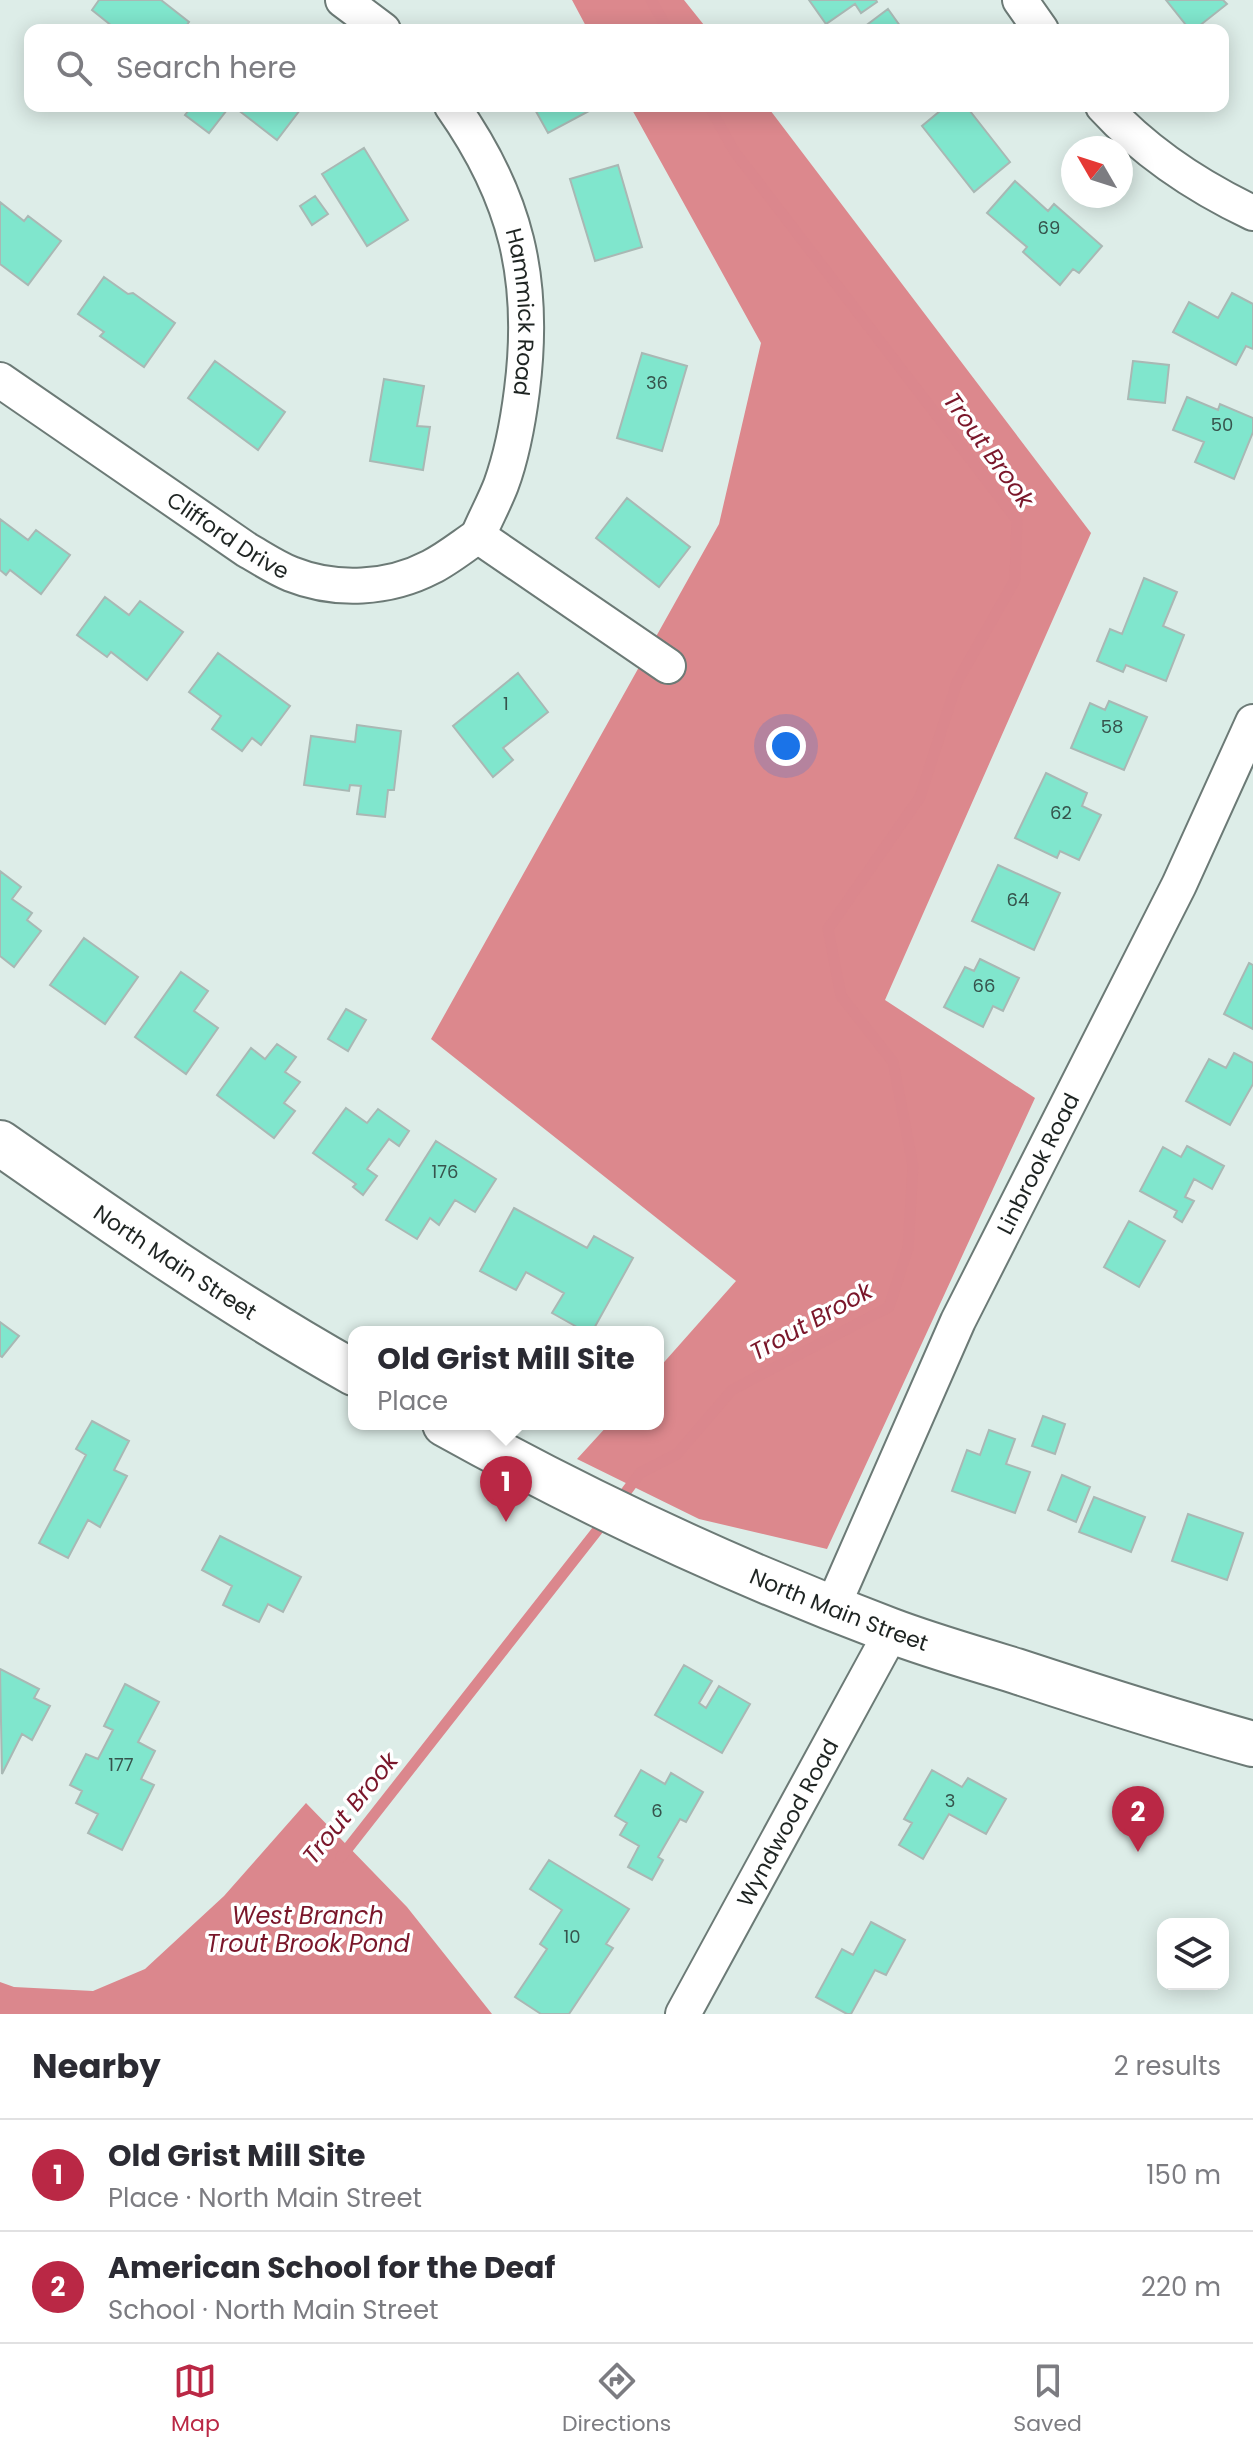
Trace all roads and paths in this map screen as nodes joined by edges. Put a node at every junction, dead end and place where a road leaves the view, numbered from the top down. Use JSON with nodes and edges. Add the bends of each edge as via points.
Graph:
{"nodes":[{"id":1,"x":343,"y":0,"type":"edge"},
{"id":2,"x":1020,"y":0,"type":"edge"},
{"id":3,"x":375,"y":24,"type":"edge"},
{"id":4,"x":1037,"y":24,"type":"edge"},
{"id":5,"x":456,"y":112,"type":"edge"},
{"id":6,"x":1109,"y":112,"type":"edge"},
{"id":7,"x":1253,"y":213,"type":"edge"},
{"id":8,"x":0,"y":380,"type":"edge"},
{"id":9,"x":478,"y":536,"type":"junction"},
{"id":10,"x":668,"y":666,"type":"dead end"},
{"id":11,"x":1253,"y":722,"type":"edge"},
{"id":12,"x":0,"y":1143,"type":"edge"},
{"id":13,"x":348,"y":1370,"type":"edge"},
{"id":14,"x":456,"y":1430,"type":"edge"},
{"id":15,"x":832,"y":1608,"type":"junction"},
{"id":16,"x":892,"y":1631,"type":"junction"},
{"id":17,"x":1253,"y":1744,"type":"edge"},
{"id":18,"x":683,"y":2014,"type":"edge"}],
"edges":[{"from":1,"to":3,"type":"street"},
{"from":2,"to":4,"type":"street"},
{"from":5,"to":9,"type":"street","name":"Hammick Road","via":[[502,193],[522,262],[528,310],[517,426],[501,485]]},
{"from":6,"to":7,"type":"street","via":[[1158,158],[1210,193]]},
{"from":8,"to":9,"type":"street","name":"Clifford Drive","via":[[247,550],[291,574],[325,584],[396,582],[432,567]]},
{"from":9,"to":10,"type":"street"},
{"from":11,"to":15,"type":"street","name":"Linbrook Road","via":[[1179,885],[958,1321]]},
{"from":12,"to":13,"type":"main road","name":"North Main Street","via":[[131,1235]]},
{"from":14,"to":15,"type":"main road","name":"North Main Street","via":[[651,1529]]},
{"from":15,"to":16,"type":"main road","name":"North Main Street"},
{"from":16,"to":17,"type":"main road","name":"North Main Street"},
{"from":16,"to":18,"type":"street","name":"Wyndwood Road"}]}
